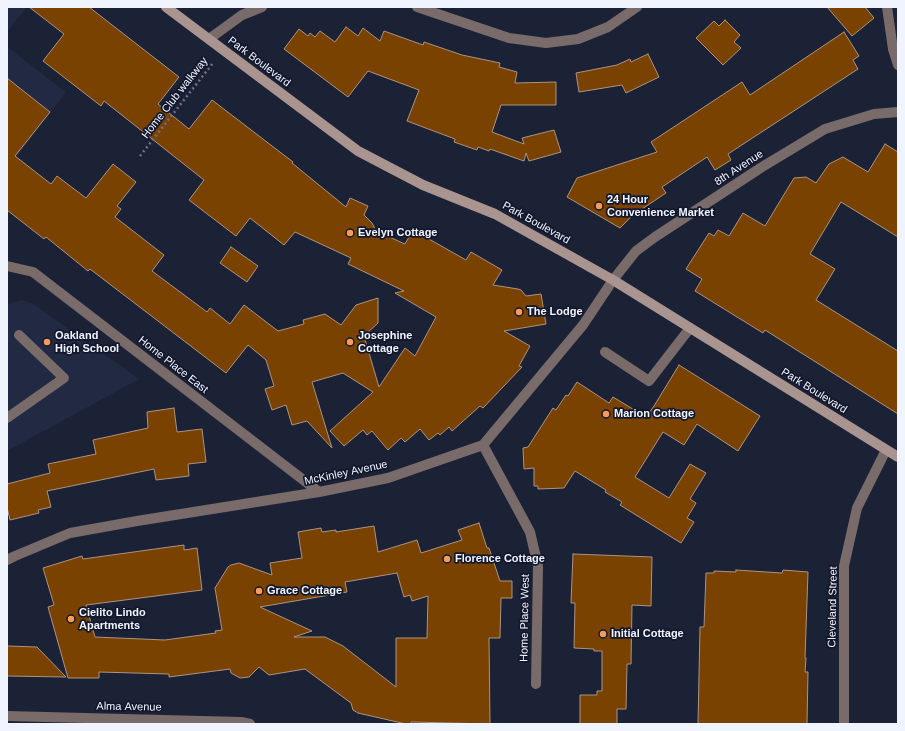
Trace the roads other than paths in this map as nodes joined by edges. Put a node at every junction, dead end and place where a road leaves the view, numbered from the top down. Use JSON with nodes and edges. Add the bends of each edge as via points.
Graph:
{"nodes":[{"id":1,"x":166,"y":7,"type":"edge"},
{"id":2,"x":262,"y":7,"type":"edge"},
{"id":3,"x":417,"y":7,"type":"edge"},
{"id":4,"x":637,"y":7,"type":"edge"},
{"id":5,"x":887,"y":7,"type":"edge"},
{"id":6,"x":209,"y":39,"type":"junction"},
{"id":7,"x":898,"y":65,"type":"edge"},
{"id":8,"x":898,"y":112,"type":"edge"},
{"id":9,"x":7,"y":266,"type":"edge"},
{"id":10,"x":613,"y":280,"type":"junction"},
{"id":11,"x":690,"y":328,"type":"junction"},
{"id":12,"x":20,"y":335,"type":"dead end"},
{"id":13,"x":605,"y":352,"type":"dead end"},
{"id":14,"x":7,"y":418,"type":"edge"},
{"id":15,"x":483,"y":445,"type":"junction"},
{"id":16,"x":886,"y":450,"type":"junction"},
{"id":17,"x":898,"y":457,"type":"edge"},
{"id":18,"x":319,"y":492,"type":"junction"},
{"id":19,"x":7,"y":560,"type":"edge"},
{"id":20,"x":536,"y":684,"type":"dead end"},
{"id":21,"x":7,"y":716,"type":"edge"},
{"id":22,"x":250,"y":724,"type":"edge"},
{"id":23,"x":844,"y":724,"type":"edge"}],
"edges":[{"from":1,"to":6,"type":"main road","name":"Park Boulevard"},
{"from":2,"to":6,"type":"street","via":[[242,15]]},
{"from":3,"to":4,"type":"street","via":[[509,38],[546,43],[578,38],[608,27]]},
{"from":5,"to":7,"type":"street"},
{"from":6,"to":10,"type":"main road","name":"Park Boulevard","via":[[358,150],[423,185],[495,214]]},
{"from":8,"to":10,"type":"street","name":"8th Avenue","via":[[874,114],[825,129],[655,237],[636,251]]},
{"from":9,"to":18,"type":"street","name":"Home Place East","via":[[33,272]]},
{"from":10,"to":11,"type":"main road","name":"Park Boulevard"},
{"from":10,"to":15,"type":"street","via":[[583,325]]},
{"from":11,"to":13,"type":"street","via":[[649,381]]},
{"from":11,"to":16,"type":"main road","name":"Park Boulevard"},
{"from":12,"to":14,"type":"street","via":[[64,378]]},
{"from":15,"to":18,"type":"street","name":"McKinley Avenue","via":[[388,478]]},
{"from":15,"to":20,"type":"street","name":"Home Place West","via":[[530,532],[538,566]]},
{"from":16,"to":17,"type":"main road","name":"Park Boulevard"},
{"from":16,"to":23,"type":"street","name":"Cleveland Street","via":[[857,508],[844,566]]},
{"from":18,"to":19,"type":"street","name":"McKinley Avenue","via":[[70,533]]},
{"from":21,"to":22,"type":"street","name":"Alma Avenue"}]}
